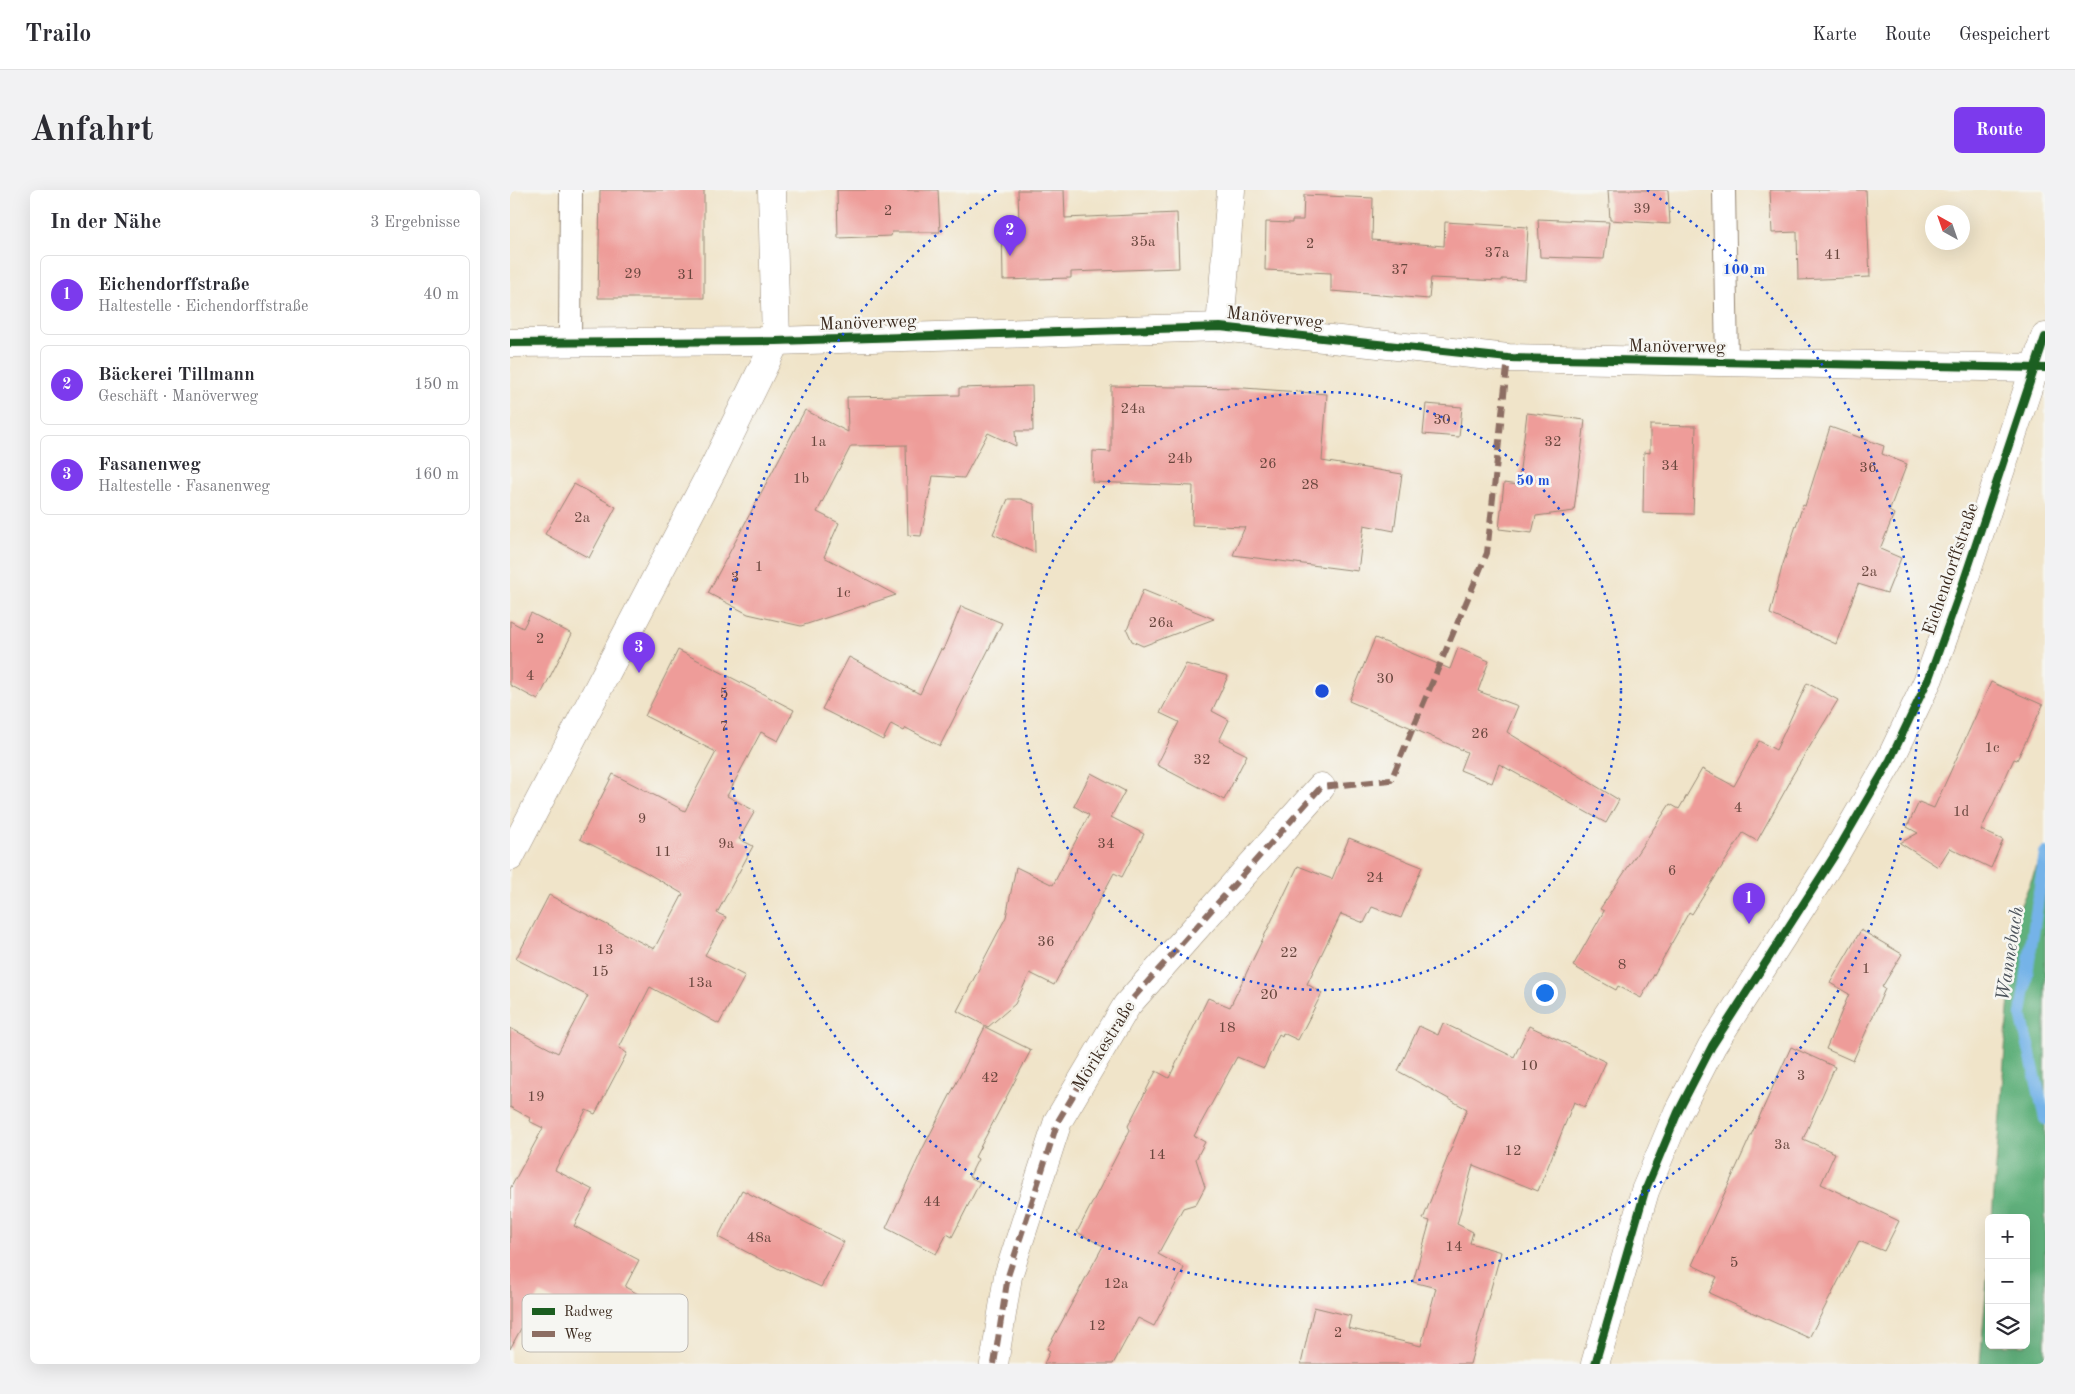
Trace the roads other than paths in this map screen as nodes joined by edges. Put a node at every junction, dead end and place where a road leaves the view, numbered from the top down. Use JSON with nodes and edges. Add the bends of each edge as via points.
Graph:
{"nodes":[{"id":1,"x":571,"y":190,"type":"edge"},
{"id":2,"x":772,"y":190,"type":"edge"},
{"id":3,"x":1231,"y":190,"type":"edge"},
{"id":4,"x":1724,"y":190,"type":"edge"},
{"id":5,"x":1220,"y":327,"type":"junction"},
{"id":6,"x":2045,"y":337,"type":"edge"},
{"id":7,"x":776,"y":341,"type":"junction"},
{"id":8,"x":570,"y":342,"type":"junction"},
{"id":9,"x":510,"y":343,"type":"edge"},
{"id":10,"x":1726,"y":362,"type":"junction"},
{"id":11,"x":2040,"y":368,"type":"edge"},
{"id":12,"x":1321,"y":787,"type":"dead end"},
{"id":13,"x":510,"y":857,"type":"edge"},
{"id":14,"x":994,"y":1364,"type":"edge"},
{"id":15,"x":1596,"y":1364,"type":"edge"}],
"edges":[{"from":1,"to":8,"type":"lane"},
{"from":2,"to":7,"type":"street"},
{"from":3,"to":5,"type":"street"},
{"from":4,"to":10,"type":"lane"},
{"from":5,"to":7,"type":"street","name":"Manöverweg"},
{"from":5,"to":10,"type":"street","name":"Manöverweg","via":[[1508,358]]},
{"from":6,"to":11,"type":"street","name":"Eichendorffstraße"},
{"from":7,"to":8,"type":"street","name":"Manöverweg"},
{"from":7,"to":13,"type":"street"},
{"from":8,"to":9,"type":"street","name":"Manöverweg"},
{"from":10,"to":11,"type":"street","name":"Manöverweg"},
{"from":11,"to":15,"type":"street","name":"Eichendorffstraße","via":[[1929,678],[1885,768],[1836,853],[1712,1046],[1678,1112],[1645,1192]]},
{"from":12,"to":14,"type":"street","name":"Mörikestraße","via":[[1127,1005],[1058,1121],[1008,1276]]}]}
